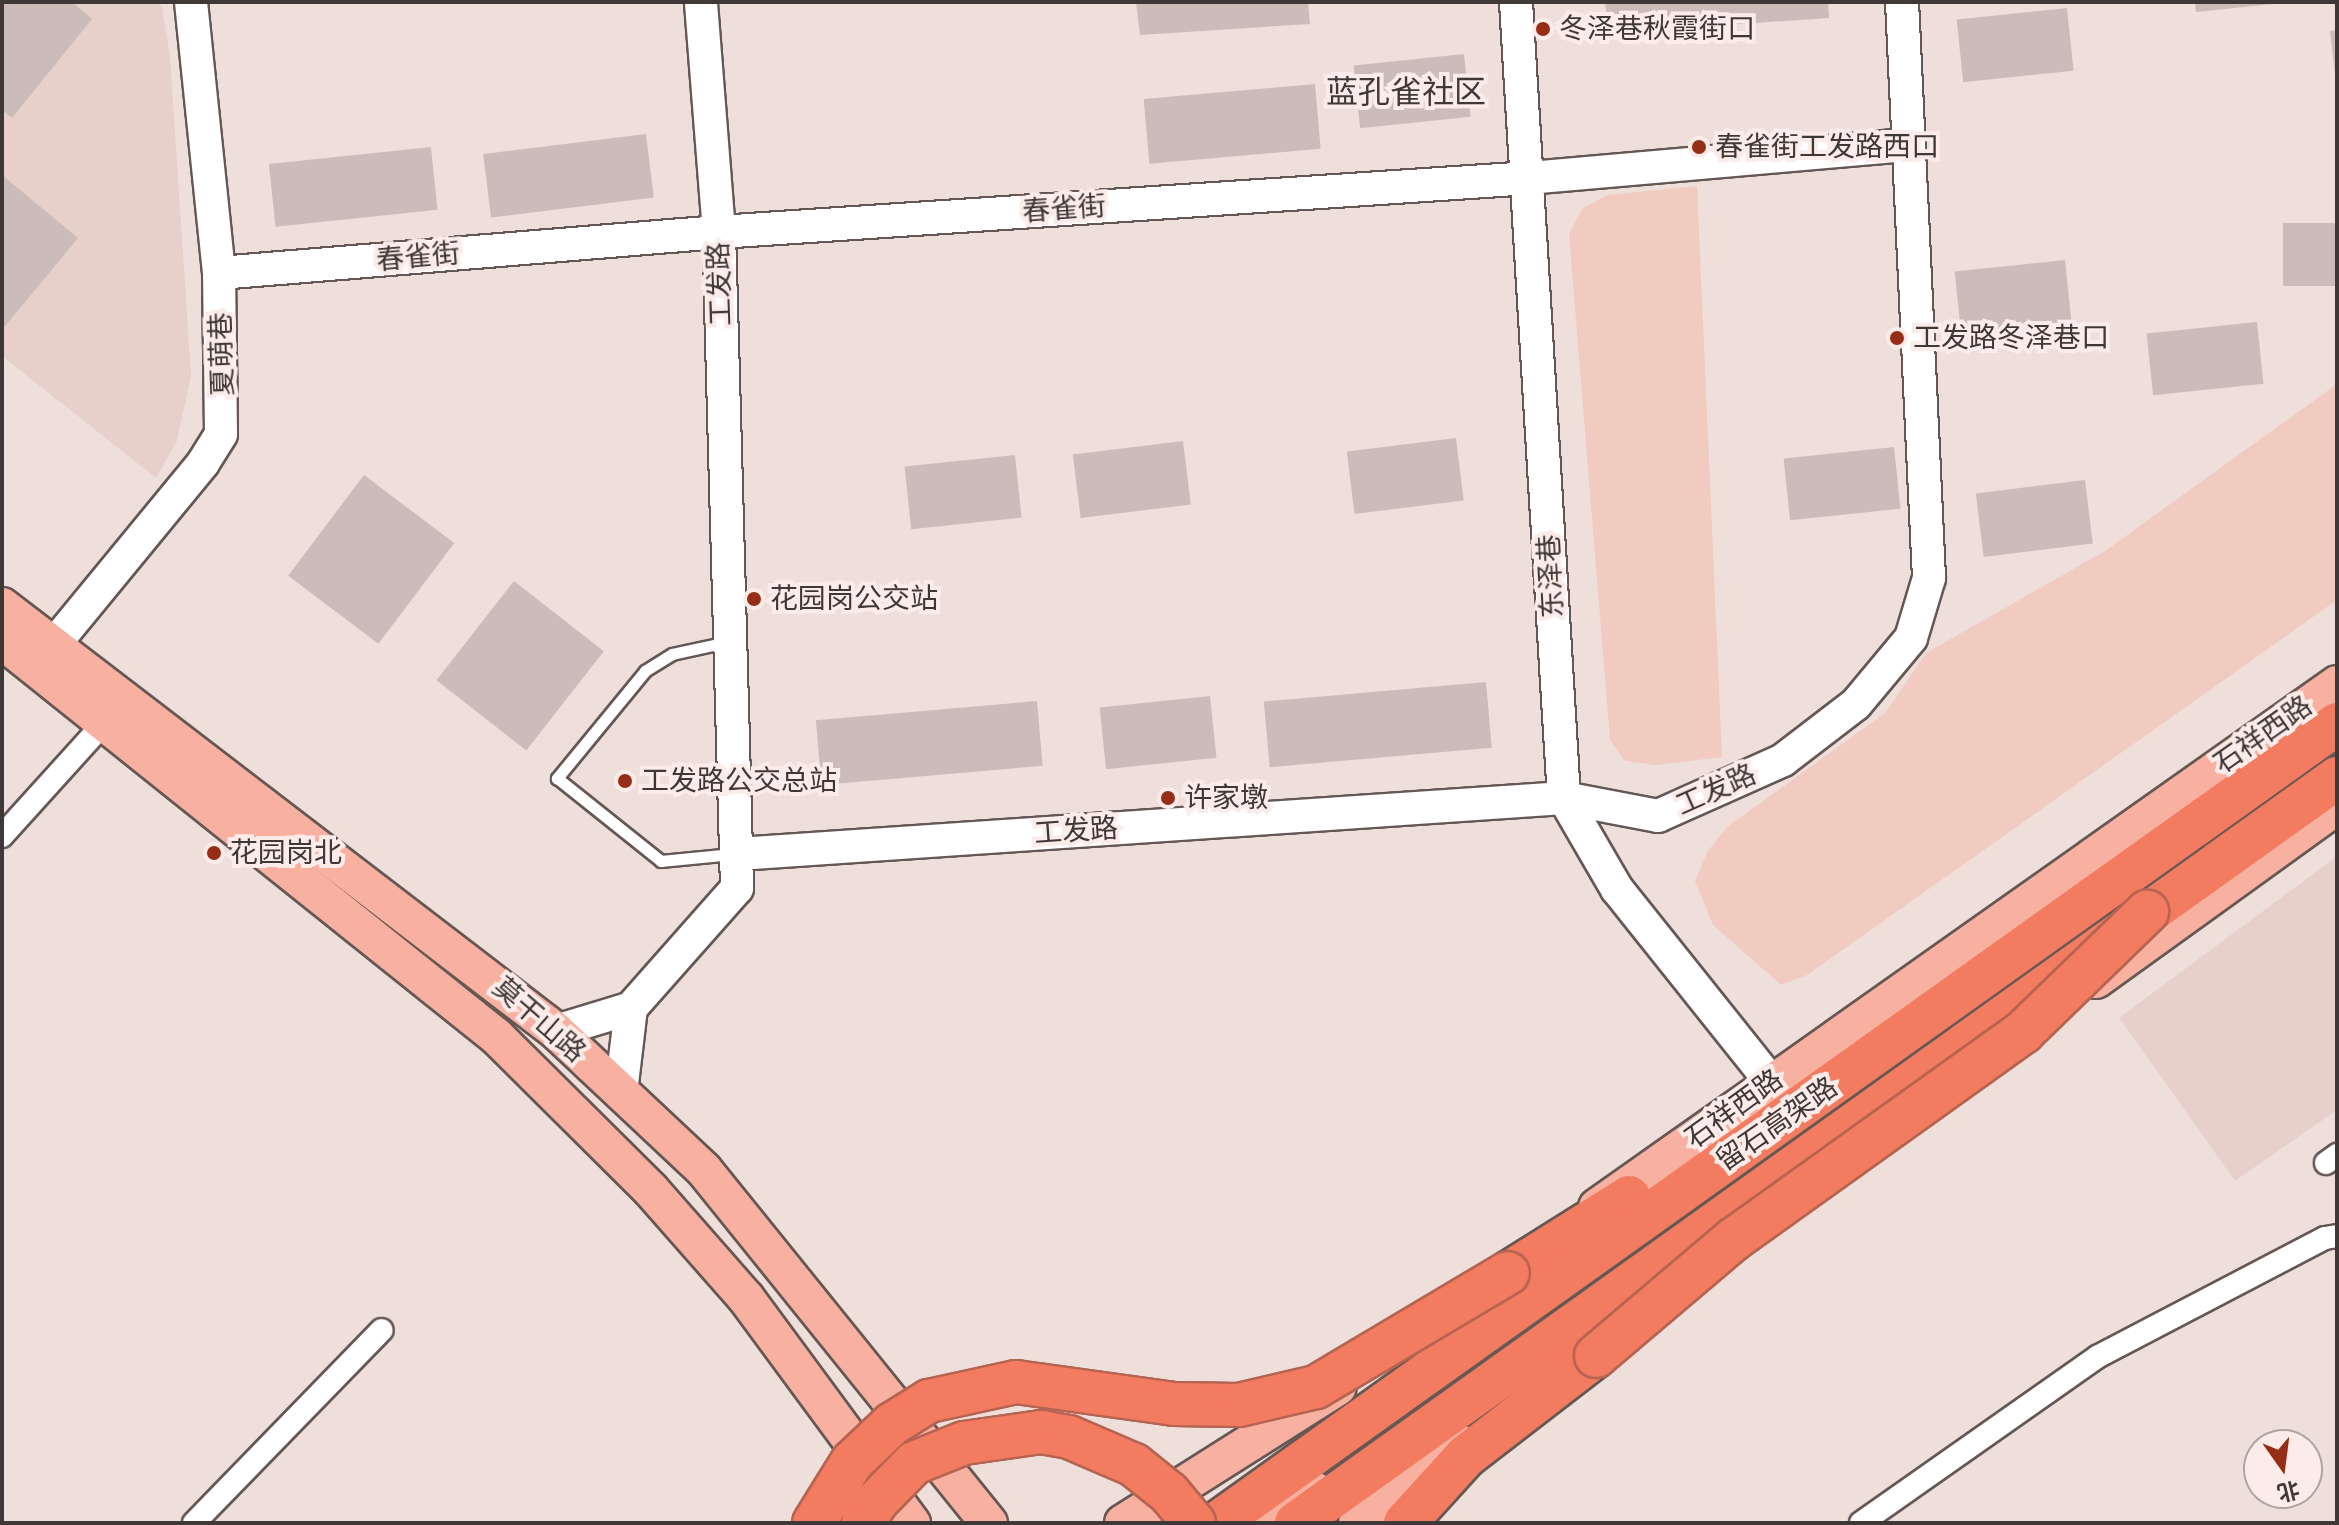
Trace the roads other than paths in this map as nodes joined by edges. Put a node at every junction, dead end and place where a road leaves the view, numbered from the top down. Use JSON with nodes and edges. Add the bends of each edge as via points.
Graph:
{"nodes":[{"id":1,"x":191,"y":2,"type":"edge"},
{"id":2,"x":701,"y":2,"type":"edge"},
{"id":3,"x":1516,"y":2,"type":"edge"},
{"id":4,"x":1902,"y":2,"type":"edge"},
{"id":5,"x":1908,"y":145,"type":"junction"},
{"id":6,"x":1529,"y":178,"type":"junction"},
{"id":7,"x":719,"y":232,"type":"junction"},
{"id":8,"x":219,"y":273,"type":"junction"},
{"id":9,"x":2,"y":606,"type":"edge"},
{"id":10,"x":2,"y":641,"type":"edge"},
{"id":11,"x":731,"y":641,"type":"junction"},
{"id":12,"x":52,"y":647,"type":"junction"},
{"id":13,"x":2337,"y":684,"type":"edge"},
{"id":14,"x":104,"y":723,"type":"junction"},
{"id":15,"x":2337,"y":727,"type":"edge"},
{"id":16,"x":2337,"y":764,"type":"edge"},
{"id":17,"x":2337,"y":778,"type":"edge"},
{"id":18,"x":1564,"y":798,"type":"junction"},
{"id":19,"x":2337,"y":806,"type":"edge"},
{"id":20,"x":2,"y":836,"type":"edge"},
{"id":21,"x":738,"y":854,"type":"junction"},
{"id":22,"x":2147,"y":912,"type":"junction"},
{"id":23,"x":631,"y":1008,"type":"junction"},
{"id":24,"x":556,"y":1031,"type":"junction"},
{"id":25,"x":1899,"y":1037,"type":"junction"},
{"id":26,"x":1771,"y":1082,"type":"junction"},
{"id":27,"x":621,"y":1092,"type":"junction"},
{"id":28,"x":2337,"y":1236,"type":"edge"},
{"id":29,"x":382,"y":1330,"type":"dead end"},
{"id":30,"x":1462,"y":1369,"type":"junction"},
{"id":31,"x":194,"y":1523,"type":"edge"},
{"id":32,"x":814,"y":1523,"type":"edge"},
{"id":33,"x":863,"y":1523,"type":"edge"},
{"id":34,"x":912,"y":1523,"type":"edge"},
{"id":35,"x":989,"y":1523,"type":"edge"},
{"id":36,"x":1123,"y":1523,"type":"edge"},
{"id":37,"x":1194,"y":1523,"type":"edge"},
{"id":38,"x":1217,"y":1523,"type":"edge"},
{"id":39,"x":1225,"y":1523,"type":"edge"},
{"id":40,"x":1268,"y":1523,"type":"edge"},
{"id":41,"x":1296,"y":1523,"type":"edge"},
{"id":42,"x":1357,"y":1523,"type":"edge"},
{"id":43,"x":1405,"y":1523,"type":"edge"},
{"id":44,"x":1861,"y":1523,"type":"edge"}],
"edges":[{"from":1,"to":8,"type":"street","name":"夏萌巷"},
{"from":2,"to":7,"type":"street","name":"工发路"},
{"from":3,"to":6,"type":"street","name":"东泽巷"},
{"from":4,"to":5,"type":"street","name":"工发路"},
{"from":5,"to":6,"type":"street","name":"春雀街"},
{"from":5,"to":18,"type":"street","name":"工发路","via":[[1929,578],[1911,638],[1856,704],[1783,760],[1658,816]]},
{"from":6,"to":7,"type":"street","name":"春雀街"},
{"from":6,"to":18,"type":"street","name":"东泽巷"},
{"from":7,"to":8,"type":"street","name":"春雀街"},
{"from":7,"to":11,"type":"street","name":"工发路"},
{"from":8,"to":12,"type":"street","name":"夏萌巷","via":[[221,434]]},
{"from":9,"to":12,"type":"main road","name":"莫干山路"},
{"from":10,"to":14,"type":"main road","name":"莫干山路"},
{"from":11,"to":21,"type":"street","name":"工发路"},
{"from":11,"to":21,"type":"lane","via":[[672,654],[645,671],[557,778],[661,861]]},
{"from":12,"to":24,"type":"main road","name":"莫干山路"},
{"from":13,"to":26,"type":"main road","name":"石祥西路"},
{"from":14,"to":20,"type":"street"},
{"from":14,"to":34,"type":"main road","name":"莫干山路","via":[[507,1047],[651,1190],[746,1298]]},
{"from":15,"to":25,"type":"highway","name":"留石高架路"},
{"from":15,"to":30,"type":"main road"},
{"from":16,"to":30,"type":"main road"},
{"from":17,"to":22,"type":"highway","name":"留石高架路"},
{"from":18,"to":21,"type":"street","name":"工发路"},
{"from":18,"to":26,"type":"street","name":"东泽巷","via":[[1617,889]]},
{"from":19,"to":42,"type":"main road"},
{"from":21,"to":23,"type":"street","name":"工发路","via":[[737,888]]},
{"from":22,"to":41,"type":"highway","name":"留石高架路","bridge":true},
{"from":22,"to":43,"type":"highway","bridge":true,"via":[[2023,1032],[1734,1239],[1596,1356],[1466,1456]]},
{"from":23,"to":24,"type":"street"},
{"from":23,"to":27,"type":"street"},
{"from":24,"to":27,"type":"main road","name":"莫干山路"},
{"from":25,"to":32,"type":"highway","bridge":true,"via":[[1316,1387],[1239,1405],[1174,1404],[1016,1382],[971,1389],[929,1401],[892,1424],[852,1462]]},
{"from":25,"to":38,"type":"highway","name":"留石高架路"},
{"from":26,"to":36,"type":"main road","name":"石祥西路","via":[[1408,1343]]},
{"from":27,"to":35,"type":"main road","name":"莫干山路","via":[[704,1170]]},
{"from":28,"to":44,"type":"street","via":[[2097,1357]]},
{"from":29,"to":31,"type":"street"},
{"from":30,"to":39,"type":"main road"},
{"from":30,"to":40,"type":"main road"},
{"from":33,"to":37,"type":"highway","bridge":true,"via":[[914,1463],[964,1443],[1041,1432],[1069,1437],[1134,1465],[1169,1493]]}]}
